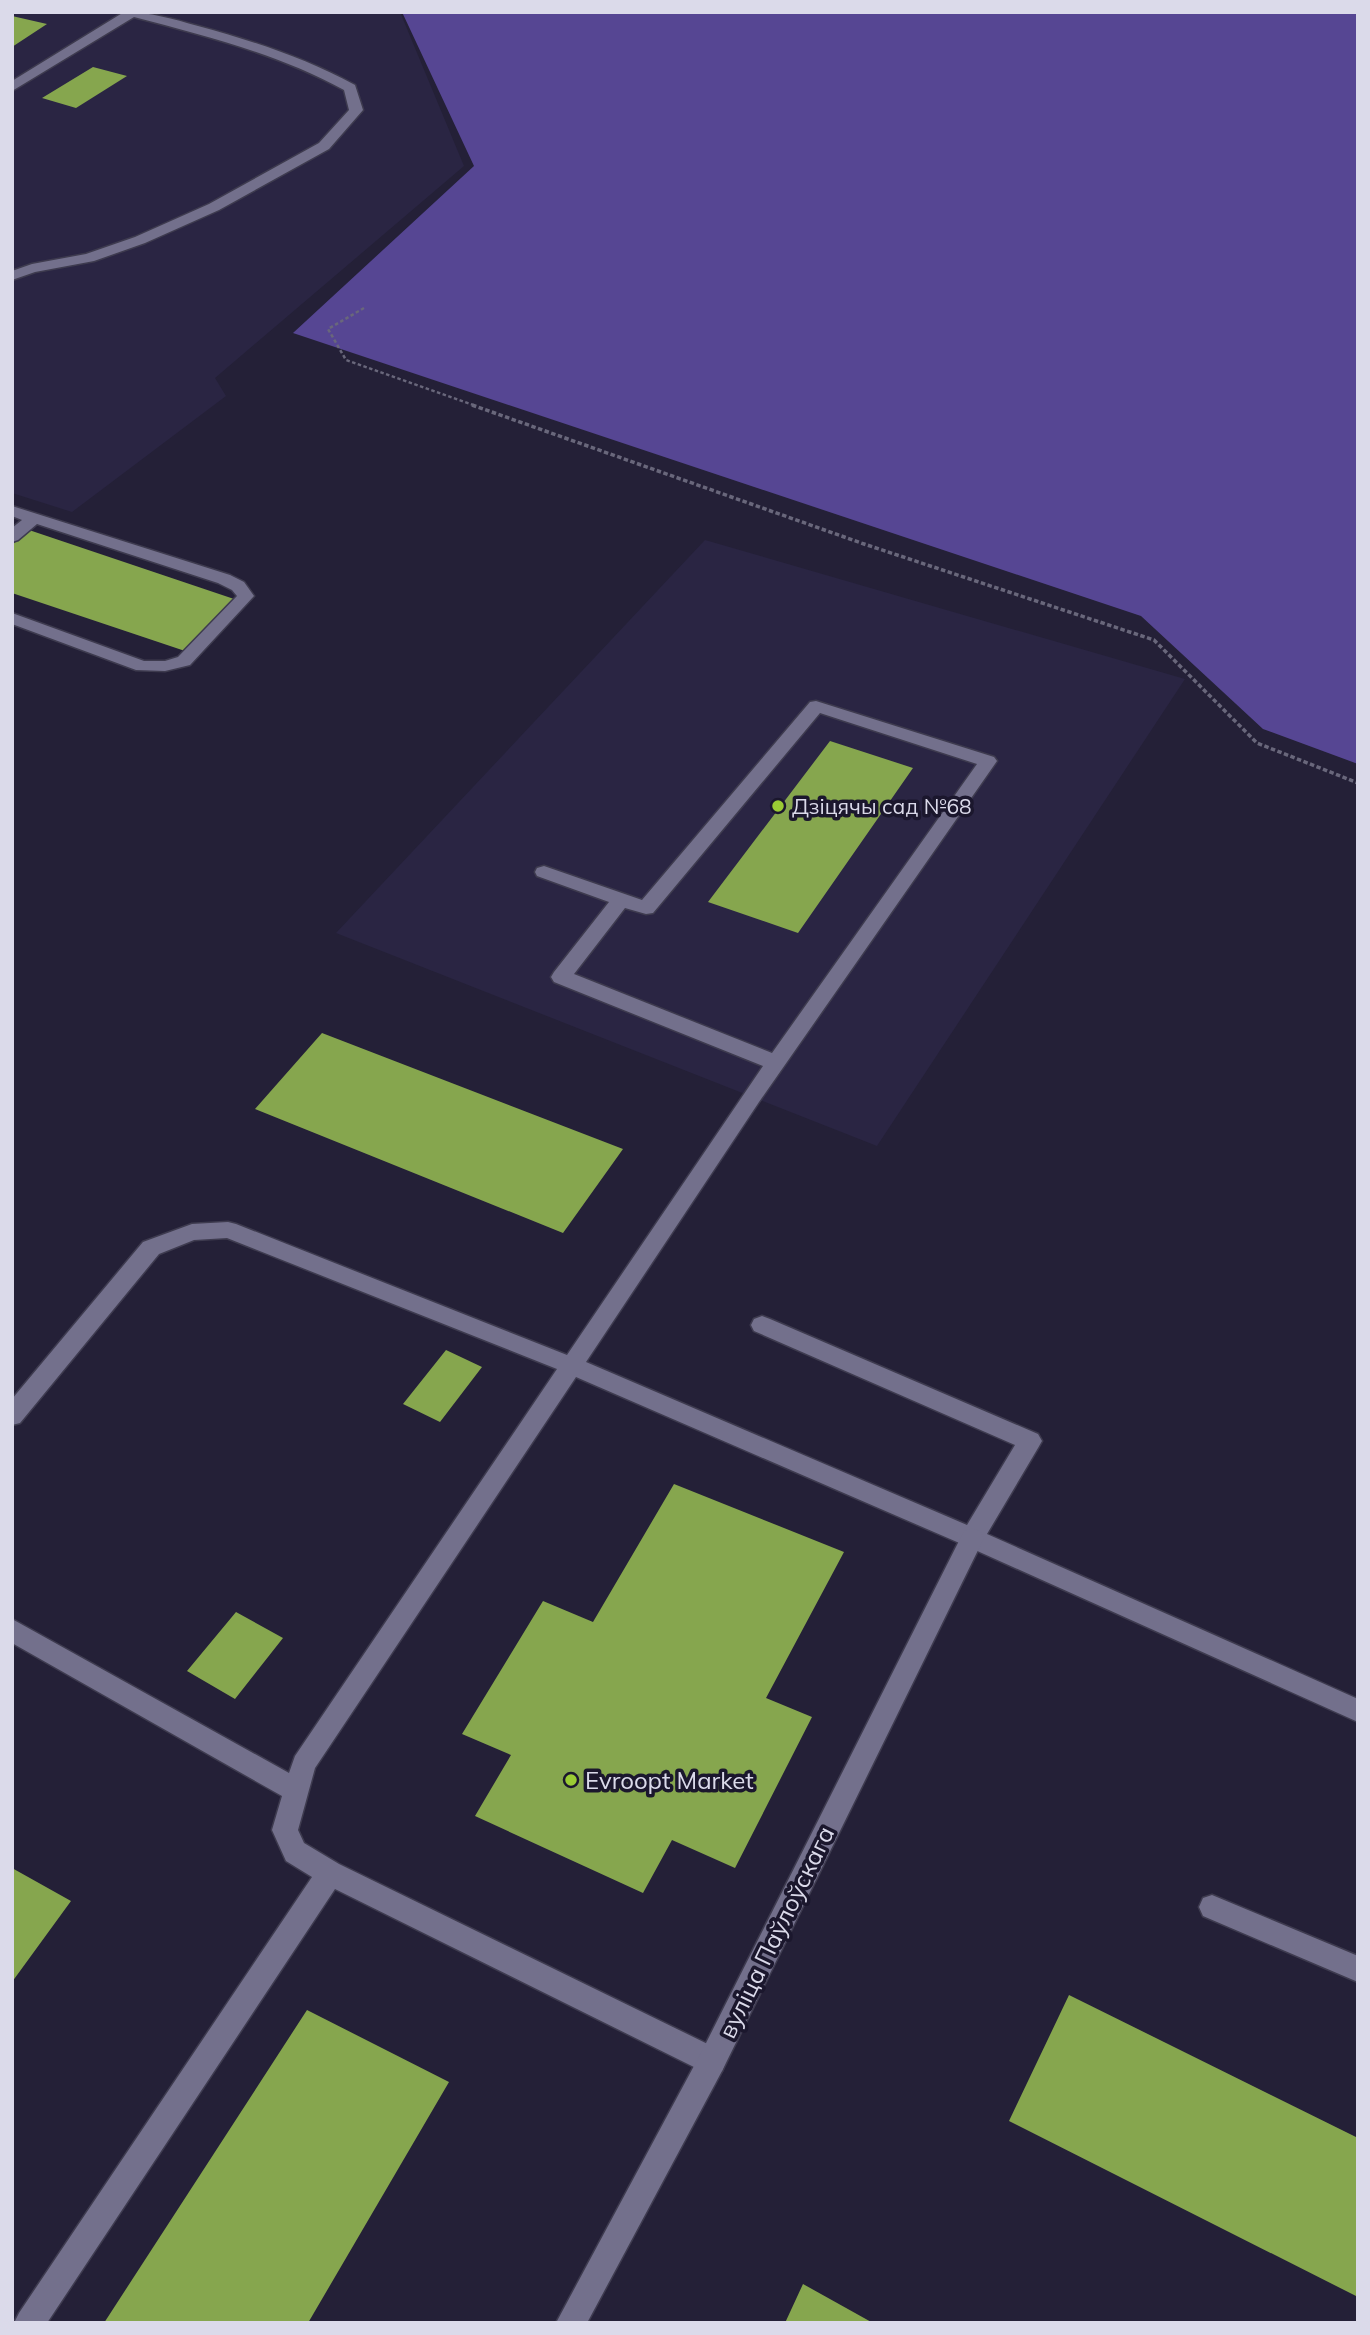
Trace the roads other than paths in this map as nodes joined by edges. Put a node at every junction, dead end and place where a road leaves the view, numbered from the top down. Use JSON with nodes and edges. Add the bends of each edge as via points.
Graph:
{"nodes":[{"id":1,"x":130,"y":12,"type":"edge"},
{"id":2,"x":12,"y":87,"type":"edge"},
{"id":3,"x":12,"y":262,"type":"edge"},
{"id":4,"x":32,"y":268,"type":"junction"},
{"id":5,"x":12,"y":276,"type":"edge"},
{"id":6,"x":12,"y":511,"type":"edge"},
{"id":7,"x":34,"y":518,"type":"junction"},
{"id":8,"x":12,"y":537,"type":"edge"},
{"id":9,"x":12,"y":618,"type":"edge"},
{"id":10,"x":544,"y":872,"type":"dead end"},
{"id":11,"x":622,"y":899,"type":"junction"},
{"id":12,"x":776,"y":1063,"type":"junction"},
{"id":13,"x":762,"y":1325,"type":"dead end"},
{"id":14,"x":572,"y":1366,"type":"junction"},
{"id":15,"x":12,"y":1416,"type":"edge"},
{"id":16,"x":972,"y":1538,"type":"junction"},
{"id":17,"x":12,"y":1630,"type":"edge"},
{"id":18,"x":1358,"y":1711,"type":"edge"},
{"id":19,"x":296,"y":1791,"type":"junction"},
{"id":20,"x":330,"y":1873,"type":"junction"},
{"id":21,"x":1212,"y":1907,"type":"dead end"},
{"id":22,"x":1358,"y":1969,"type":"edge"},
{"id":23,"x":712,"y":2061,"type":"junction"},
{"id":24,"x":29,"y":2323,"type":"edge"},
{"id":25,"x":571,"y":2323,"type":"edge"}],
"edges":[{"from":1,"to":2,"type":"street"},
{"from":1,"to":4,"type":"street","via":[[283,56],[328,75],[350,88],[356,110],[324,146],[214,207],[89,258]]},
{"from":3,"to":4,"type":"street"},
{"from":4,"to":5,"type":"street"},
{"from":6,"to":7,"type":"street"},
{"from":7,"to":8,"type":"street"},
{"from":7,"to":9,"type":"street","via":[[224,579],[246,596],[184,661],[165,666],[142,666]]},
{"from":10,"to":11,"type":"street"},
{"from":11,"to":12,"type":"street","via":[[561,977]]},
{"from":11,"to":12,"type":"street","via":[[646,908],[816,706],[988,761]]},
{"from":12,"to":14,"type":"street"},
{"from":13,"to":16,"type":"street","name":"вуліца Паўлоўскага","via":[[1030,1441]]},
{"from":14,"to":15,"type":"street","via":[[228,1230],[192,1232],[151,1248]]},
{"from":14,"to":16,"type":"street"},
{"from":14,"to":19,"type":"street","via":[[304,1764]]},
{"from":16,"to":18,"type":"street"},
{"from":16,"to":23,"type":"street","name":"вуліца Паўлоўскага"},
{"from":17,"to":19,"type":"street"},
{"from":19,"to":20,"type":"street","via":[[285,1830],[295,1852]]},
{"from":20,"to":23,"type":"street"},
{"from":20,"to":24,"type":"street"},
{"from":21,"to":22,"type":"street"},
{"from":23,"to":25,"type":"street","name":"вуліца Паўлоўскага"}]}
